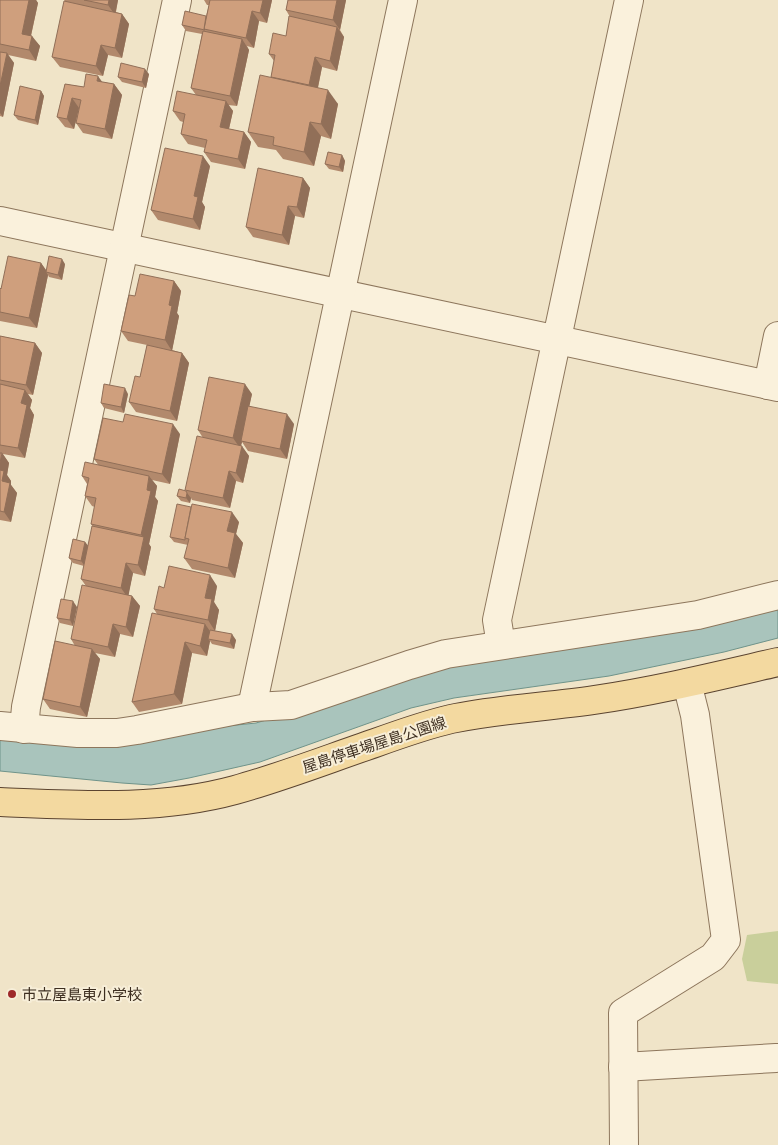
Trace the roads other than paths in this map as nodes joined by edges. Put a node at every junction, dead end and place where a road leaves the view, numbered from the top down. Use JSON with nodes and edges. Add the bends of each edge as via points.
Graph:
{"nodes":[{"id":1,"x":177,"y":0,"type":"edge"},
{"id":2,"x":403,"y":0,"type":"edge"},
{"id":3,"x":629,"y":0,"type":"edge"},
{"id":4,"x":0,"y":222,"type":"edge"},
{"id":5,"x":124,"y":248,"type":"junction"},
{"id":6,"x":340,"y":294,"type":"junction"},
{"id":7,"x":778,"y":336,"type":"edge"},
{"id":8,"x":557,"y":340,"type":"junction"},
{"id":9,"x":773,"y":386,"type":"edge"},
{"id":10,"x":778,"y":595,"type":"edge"},
{"id":11,"x":501,"y":645,"type":"junction"},
{"id":12,"x":778,"y":662,"type":"edge"},
{"id":13,"x":687,"y":683,"type":"junction"},
{"id":14,"x":252,"y":707,"type":"junction"},
{"id":15,"x":12,"y":727,"type":"edge"},
{"id":16,"x":0,"y":802,"type":"edge"},
{"id":17,"x":776,"y":1058,"type":"dead end"},
{"id":18,"x":623,"y":1067,"type":"junction"},
{"id":19,"x":624,"y":1145,"type":"edge"}],
"edges":[{"from":1,"to":5,"type":"street"},
{"from":2,"to":6,"type":"street"},
{"from":3,"to":8,"type":"street"},
{"from":4,"to":5,"type":"street"},
{"from":5,"to":6,"type":"street"},
{"from":5,"to":15,"type":"street","via":[[26,707]]},
{"from":6,"to":8,"type":"street"},
{"from":6,"to":14,"type":"street"},
{"from":7,"to":9,"type":"street"},
{"from":8,"to":9,"type":"street"},
{"from":8,"to":11,"type":"street","via":[[497,620]]},
{"from":10,"to":11,"type":"street","via":[[698,615]]},
{"from":11,"to":14,"type":"street","via":[[427,659],[291,706]]},
{"from":12,"to":13,"type":"main road","name":"屋島停車場屋島公園線"},
{"from":13,"to":16,"type":"main road","name":"屋島停車場屋島公園線","via":[[554,706],[502,710],[416,728],[257,783],[201,798],[102,806]]},
{"from":13,"to":18,"type":"street","via":[[695,715],[726,940],[713,957],[623,1013]]},
{"from":14,"to":15,"type":"street","via":[[117,733]]},
{"from":17,"to":18,"type":"street"},
{"from":18,"to":19,"type":"street"}]}
